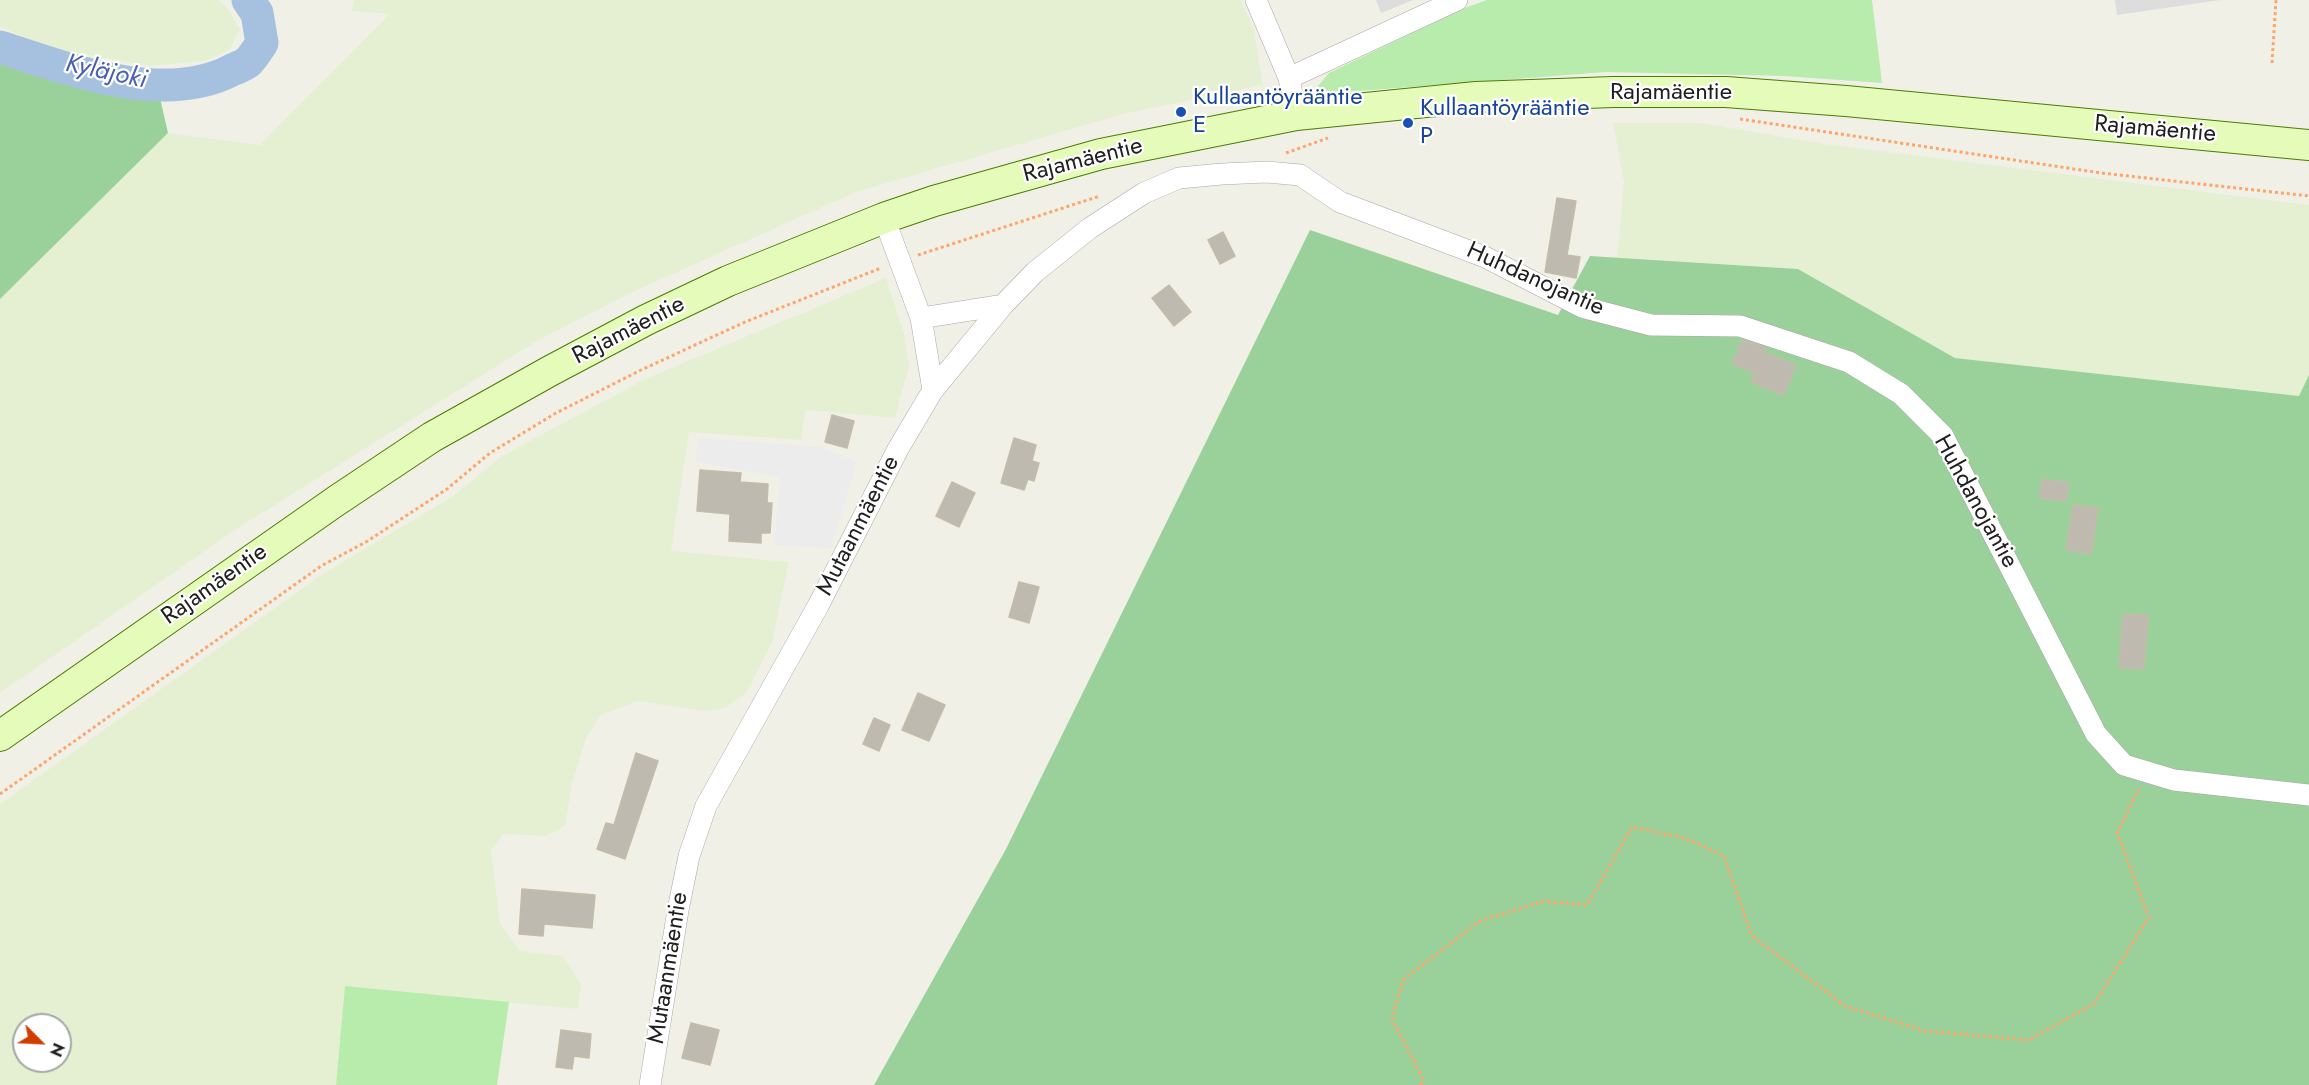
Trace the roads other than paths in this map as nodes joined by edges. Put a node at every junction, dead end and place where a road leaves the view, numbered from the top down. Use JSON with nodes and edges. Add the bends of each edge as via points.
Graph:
{"nodes":[{"id":1,"x":1256,"y":0,"type":"edge"},
{"id":2,"x":1457,"y":0,"type":"edge"},
{"id":3,"x":1289,"y":78,"type":"junction"},
{"id":4,"x":1296,"y":115,"type":"junction"},
{"id":5,"x":2309,"y":145,"type":"edge"},
{"id":6,"x":1300,"y":175,"type":"joint"},
{"id":7,"x":884,"y":218,"type":"junction"},
{"id":8,"x":1004,"y":305,"type":"junction"},
{"id":9,"x":921,"y":318,"type":"junction"},
{"id":10,"x":933,"y":390,"type":"junction"},
{"id":11,"x":0,"y":736,"type":"edge"},
{"id":12,"x":2309,"y":795,"type":"edge"},
{"id":13,"x":650,"y":1085,"type":"edge"}],
"edges":[{"from":1,"to":3,"type":"street"},
{"from":2,"to":3,"type":"street"},
{"from":3,"to":4,"type":"street"},
{"from":4,"to":5,"type":"main road","name":"Rajamäentie","via":[[1476,97],[1726,92]]},
{"from":4,"to":7,"type":"main road","name":"Rajamäentie","via":[[1101,154]]},
{"from":6,"to":8,"type":"street","name":"Mutaanmäentie","via":[[1267,172],[1179,178],[1144,193],[1090,228],[1035,272]]},
{"from":6,"to":12,"type":"street","name":"Huhdanojantie","via":[[1340,202],[1485,257],[1582,307],[1651,325],[1740,326],[1849,362],[1901,394],[1943,436],[2096,734],[2124,765],[2174,780]]},
{"from":7,"to":9,"type":"street"},
{"from":7,"to":11,"type":"main road","name":"Rajamäentie","via":[[728,281],[646,320],[432,437]]},
{"from":8,"to":9,"type":"street"},
{"from":8,"to":10,"type":"street","name":"Mutaanmäentie"},
{"from":9,"to":10,"type":"street"},
{"from":10,"to":13,"type":"street","name":"Mutaanmäentie","via":[[706,806],[680,899]]}]}
